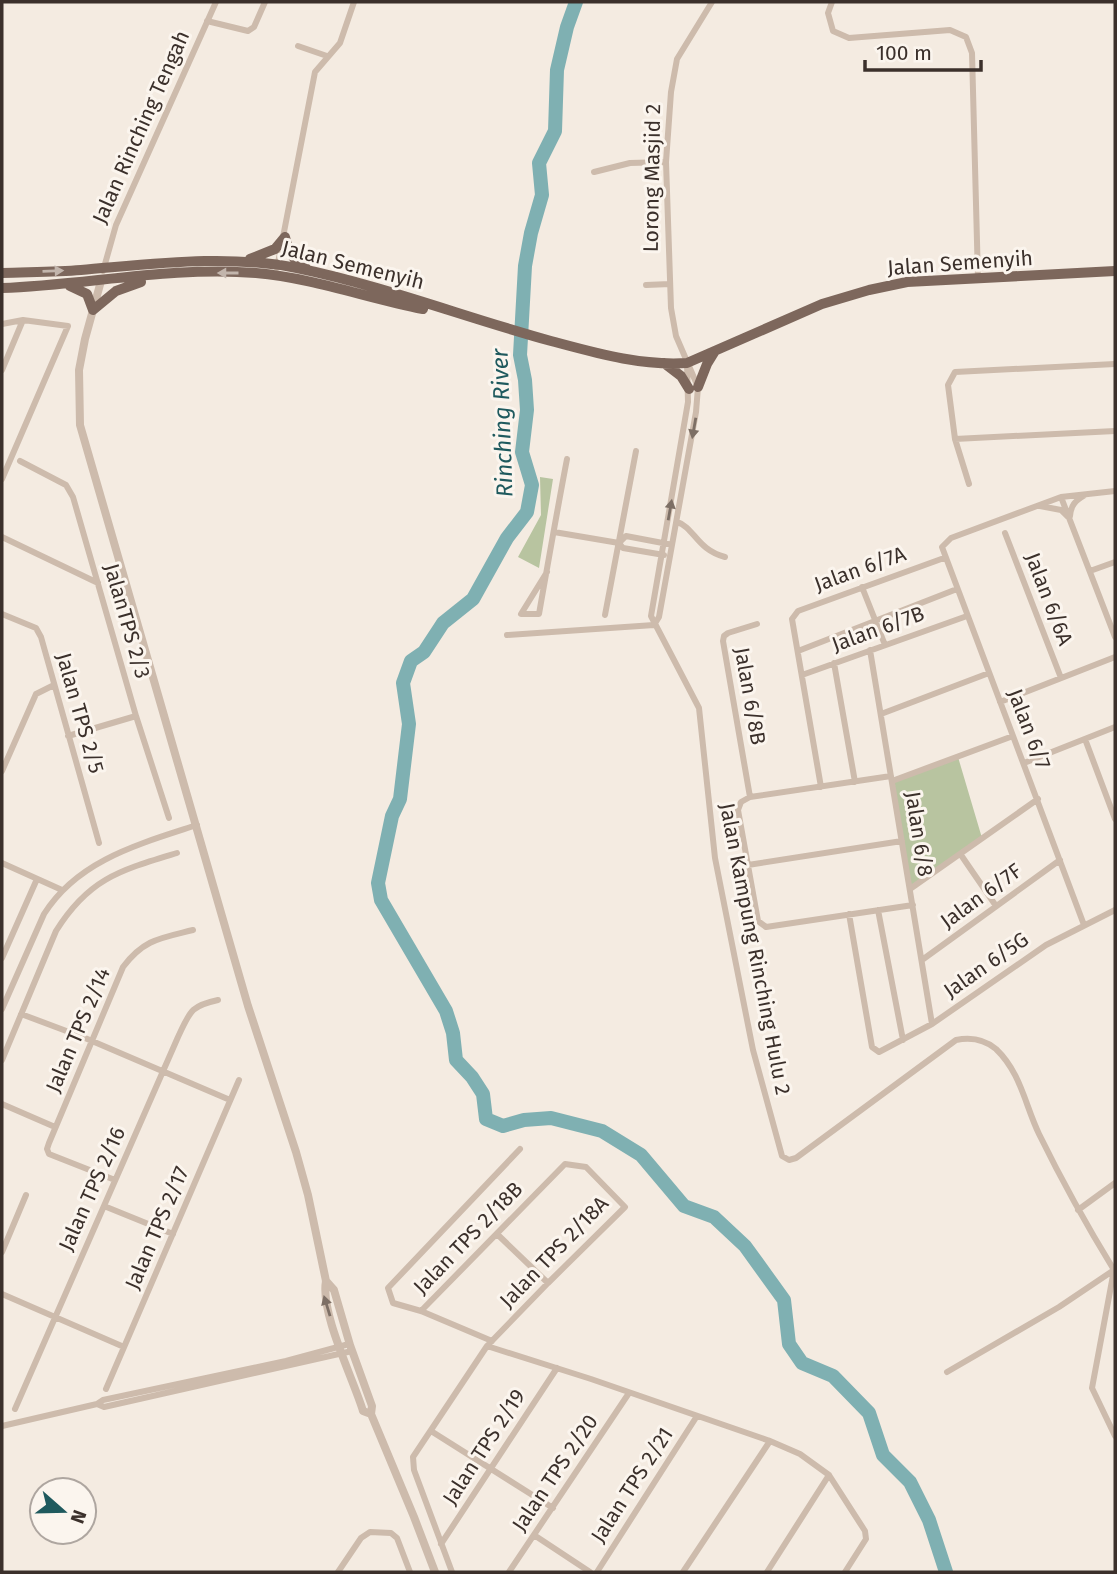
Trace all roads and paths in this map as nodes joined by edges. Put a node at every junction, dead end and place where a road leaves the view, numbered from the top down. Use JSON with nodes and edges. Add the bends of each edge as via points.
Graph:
{"nodes":[{"id":1,"x":216,"y":2,"type":"edge"},
{"id":2,"x":265,"y":2,"type":"edge"},
{"id":3,"x":354,"y":2,"type":"edge"},
{"id":4,"x":712,"y":2,"type":"edge"},
{"id":5,"x":832,"y":2,"type":"edge"},
{"id":6,"x":207,"y":21,"type":"junction"},
{"id":7,"x":298,"y":46,"type":"dead end"},
{"id":8,"x":327,"y":56,"type":"junction"},
{"id":9,"x":666,"y":162,"type":"junction"},
{"id":10,"x":594,"y":172,"type":"dead end"},
{"id":11,"x":285,"y":237,"type":"junction"},
{"id":12,"x":246,"y":261,"type":"junction"},
{"id":13,"x":103,"y":267,"type":"junction"},
{"id":14,"x":277,"y":270,"type":"junction"},
{"id":15,"x":1115,"y":271,"type":"edge"},
{"id":16,"x":2,"y":273,"type":"edge"},
{"id":17,"x":320,"y":273,"type":"junction"},
{"id":18,"x":167,"y":275,"type":"junction"},
{"id":19,"x":978,"y":279,"type":"junction"},
{"id":20,"x":101,"y":281,"type":"junction"},
{"id":21,"x":65,"y":284,"type":"junction"},
{"id":22,"x":670,"y":284,"type":"junction"},
{"id":23,"x":646,"y":285,"type":"dead end"},
{"id":24,"x":2,"y":288,"type":"edge"},
{"id":25,"x":93,"y":310,"type":"junction"},
{"id":26,"x":470,"y":318,"type":"junction"},
{"id":27,"x":23,"y":320,"type":"junction"},
{"id":28,"x":2,"y":324,"type":"edge"},
{"id":29,"x":734,"y":342,"type":"junction"},
{"id":30,"x":715,"y":351,"type":"junction"},
{"id":31,"x":685,"y":360,"type":"junction"},
{"id":32,"x":644,"y":362,"type":"junction"},
{"id":33,"x":664,"y":363,"type":"junction"},
{"id":34,"x":1115,"y":364,"type":"edge"},
{"id":35,"x":2,"y":370,"type":"edge"},
{"id":36,"x":694,"y":388,"type":"junction"},
{"id":37,"x":1115,"y":431,"type":"edge"},
{"id":38,"x":955,"y":439,"type":"junction"},
{"id":39,"x":636,"y":451,"type":"dead end"},
{"id":40,"x":566,"y":459,"type":"dead end"},
{"id":41,"x":20,"y":461,"type":"dead end"},
{"id":42,"x":2,"y":479,"type":"edge"},
{"id":43,"x":969,"y":484,"type":"dead end"},
{"id":44,"x":1115,"y":491,"type":"edge"},
{"id":45,"x":1087,"y":493,"type":"junction"},
{"id":46,"x":1061,"y":497,"type":"junction"},
{"id":47,"x":1038,"y":505,"type":"junction"},
{"id":48,"x":1069,"y":518,"type":"junction"},
{"id":49,"x":677,"y":522,"type":"junction"},
{"id":50,"x":554,"y":532,"type":"junction"},
{"id":51,"x":1005,"y":533,"type":"dead end"},
{"id":52,"x":2,"y":537,"type":"edge"},
{"id":53,"x":619,"y":543,"type":"junction"},
{"id":54,"x":664,"y":543,"type":"junction"},
{"id":55,"x":672,"y":545,"type":"junction"},
{"id":56,"x":662,"y":555,"type":"junction"},
{"id":57,"x":670,"y":556,"type":"junction"},
{"id":58,"x":725,"y":557,"type":"dead end"},
{"id":59,"x":944,"y":558,"type":"junction"},
{"id":60,"x":1115,"y":562,"type":"edge"},
{"id":61,"x":1090,"y":571,"type":"junction"},
{"id":62,"x":547,"y":572,"type":"junction"},
{"id":63,"x":98,"y":583,"type":"junction"},
{"id":64,"x":862,"y":587,"type":"junction"},
{"id":65,"x":957,"y":589,"type":"junction"},
{"id":66,"x":2,"y":614,"type":"edge"},
{"id":67,"x":605,"y":615,"type":"dead end"},
{"id":68,"x":967,"y":616,"type":"junction"},
{"id":69,"x":877,"y":620,"type":"junction"},
{"id":70,"x":757,"y":624,"type":"dead end"},
{"id":71,"x":654,"y":625,"type":"junction"},
{"id":72,"x":1115,"y":633,"type":"edge"},
{"id":73,"x":507,"y":635,"type":"dead end"},
{"id":74,"x":886,"y":645,"type":"junction"},
{"id":75,"x":797,"y":650,"type":"junction"},
{"id":76,"x":870,"y":650,"type":"junction"},
{"id":77,"x":1115,"y":657,"type":"edge"},
{"id":78,"x":834,"y":663,"type":"junction"},
{"id":79,"x":989,"y":673,"type":"junction"},
{"id":80,"x":802,"y":675,"type":"junction"},
{"id":81,"x":1061,"y":678,"type":"junction"},
{"id":82,"x":54,"y":685,"type":"junction"},
{"id":83,"x":1000,"y":702,"type":"junction"},
{"id":84,"x":881,"y":714,"type":"junction"},
{"id":85,"x":136,"y":716,"type":"junction"},
{"id":86,"x":1115,"y":727,"type":"edge"},
{"id":87,"x":68,"y":736,"type":"junction"},
{"id":88,"x":1013,"y":736,"type":"junction"},
{"id":89,"x":1084,"y":739,"type":"junction"},
{"id":90,"x":2,"y":748,"type":"edge"},
{"id":91,"x":10,"y":752,"type":"junction"},
{"id":92,"x":1024,"y":763,"type":"junction"},
{"id":93,"x":2,"y":771,"type":"edge"},
{"id":94,"x":892,"y":779,"type":"junction"},
{"id":95,"x":855,"y":782,"type":"junction"},
{"id":96,"x":821,"y":787,"type":"junction"},
{"id":97,"x":750,"y":797,"type":"junction"},
{"id":98,"x":1038,"y":799,"type":"junction"},
{"id":99,"x":169,"y":818,"type":"dead end"},
{"id":100,"x":1115,"y":819,"type":"edge"},
{"id":101,"x":197,"y":825,"type":"junction"},
{"id":102,"x":902,"y":841,"type":"junction"},
{"id":103,"x":99,"y":843,"type":"dead end"},
{"id":104,"x":177,"y":853,"type":"dead end"},
{"id":105,"x":961,"y":855,"type":"junction"},
{"id":106,"x":1059,"y":860,"type":"junction"},
{"id":107,"x":2,"y":863,"type":"edge"},
{"id":108,"x":748,"y":864,"type":"junction"},
{"id":109,"x":37,"y":879,"type":"junction"},
{"id":110,"x":910,"y":889,"type":"junction"},
{"id":111,"x":62,"y":890,"type":"junction"},
{"id":112,"x":912,"y":905,"type":"junction"},
{"id":113,"x":996,"y":906,"type":"junction"},
{"id":114,"x":878,"y":910,"type":"junction"},
{"id":115,"x":1115,"y":910,"type":"edge"},
{"id":116,"x":849,"y":914,"type":"junction"},
{"id":117,"x":1084,"y":925,"type":"junction"},
{"id":118,"x":193,"y":930,"type":"dead end"},
{"id":119,"x":2,"y":958,"type":"edge"},
{"id":120,"x":922,"y":960,"type":"junction"},
{"id":121,"x":218,"y":1000,"type":"dead end"},
{"id":122,"x":2,"y":1009,"type":"edge"},
{"id":123,"x":21,"y":1014,"type":"junction"},
{"id":124,"x":932,"y":1024,"type":"junction"},
{"id":125,"x":92,"y":1041,"type":"junction"},
{"id":126,"x":903,"y":1041,"type":"junction"},
{"id":127,"x":2,"y":1060,"type":"edge"},
{"id":128,"x":162,"y":1071,"type":"junction"},
{"id":129,"x":239,"y":1080,"type":"dead end"},
{"id":130,"x":230,"y":1100,"type":"junction"},
{"id":131,"x":2,"y":1104,"type":"edge"},
{"id":132,"x":55,"y":1127,"type":"junction"},
{"id":133,"x":520,"y":1149,"type":"dead end"},
{"id":134,"x":565,"y":1164,"type":"joint"},
{"id":135,"x":115,"y":1180,"type":"junction"},
{"id":136,"x":1115,"y":1183,"type":"edge"},
{"id":137,"x":26,"y":1195,"type":"dead end"},
{"id":138,"x":104,"y":1206,"type":"junction"},
{"id":139,"x":1078,"y":1210,"type":"junction"},
{"id":140,"x":173,"y":1234,"type":"junction"},
{"id":141,"x":497,"y":1234,"type":"junction"},
{"id":142,"x":2,"y":1252,"type":"edge"},
{"id":143,"x":1114,"y":1267,"type":"edge"},
{"id":144,"x":548,"y":1283,"type":"junction"},
{"id":145,"x":2,"y":1294,"type":"edge"},
{"id":146,"x":421,"y":1311,"type":"junction"},
{"id":147,"x":55,"y":1317,"type":"junction"},
{"id":148,"x":490,"y":1344,"type":"junction"},
{"id":149,"x":124,"y":1347,"type":"junction"},
{"id":150,"x":346,"y":1349,"type":"junction"},
{"id":151,"x":557,"y":1368,"type":"junction"},
{"id":152,"x":947,"y":1371,"type":"dead end"},
{"id":153,"x":355,"y":1375,"type":"junction"},
{"id":154,"x":106,"y":1389,"type":"dead end"},
{"id":155,"x":629,"y":1393,"type":"junction"},
{"id":156,"x":15,"y":1409,"type":"dead end"},
{"id":157,"x":371,"y":1415,"type":"junction"},
{"id":158,"x":697,"y":1416,"type":"junction"},
{"id":159,"x":2,"y":1426,"type":"edge"},
{"id":160,"x":431,"y":1431,"type":"junction"},
{"id":161,"x":1115,"y":1436,"type":"edge"},
{"id":162,"x":770,"y":1441,"type":"junction"},
{"id":163,"x":491,"y":1470,"type":"junction"},
{"id":164,"x":829,"y":1475,"type":"junction"},
{"id":165,"x":552,"y":1508,"type":"junction"},
{"id":166,"x":534,"y":1535,"type":"junction"},
{"id":167,"x":441,"y":1545,"type":"junction"},
{"id":168,"x":338,"y":1572,"type":"edge"},
{"id":169,"x":410,"y":1572,"type":"edge"},
{"id":170,"x":435,"y":1572,"type":"edge"},
{"id":171,"x":452,"y":1572,"type":"edge"},
{"id":172,"x":509,"y":1572,"type":"edge"},
{"id":173,"x":590,"y":1572,"type":"edge"},
{"id":174,"x":597,"y":1572,"type":"edge"},
{"id":175,"x":683,"y":1572,"type":"edge"},
{"id":176,"x":767,"y":1572,"type":"edge"},
{"id":177,"x":845,"y":1572,"type":"edge"}],
"edges":[{"from":1,"to":6,"type":"street","name":"Jalan Rinching Tengah"},
{"from":2,"to":6,"type":"street","via":[[248,31]]},
{"from":3,"to":8,"type":"street","via":[[340,43]]},
{"from":4,"to":9,"type":"street","name":"Lorong Masjid 2","via":[[677,59]]},
{"from":5,"to":19,"type":"street","via":[[828,13],[833,32],[849,38],[950,30],[966,37],[972,53]]},
{"from":6,"to":13,"type":"street","name":"Jalan Rinching Tengah","via":[[116,225]]},
{"from":7,"to":8,"type":"street"},
{"from":8,"to":11,"type":"street","via":[[315,72]]},
{"from":9,"to":10,"type":"street","via":[[630,163]]},
{"from":9,"to":22,"type":"street","name":"Lorong Masjid 2"},
{"from":11,"to":12,"type":"main road","via":[[275,249]]},
{"from":11,"to":14,"type":"street"},
{"from":11,"to":17,"type":"main road","via":[[299,265]]},
{"from":12,"to":13,"type":"main road","name":"Jalan Semenyih"},
{"from":12,"to":14,"type":"main road","name":"Jalan Semenyih"},
{"from":16,"to":13,"type":"main road","name":"Jalan Semenyih","one_way":true},
{"from":13,"to":20,"type":"street","name":"Jalan Rinching Tengah"},
{"from":14,"to":17,"type":"main road","name":"Jalan Semenyih"},
{"from":14,"to":18,"type":"main road","name":"Jalan Semenyih","one_way":true},
{"from":14,"to":26,"type":"main road","name":"Jalan Semenyih"},
{"from":15,"to":19,"type":"main road","name":"Jalan Semenyih"},
{"from":17,"to":26,"type":"main road","name":"Jalan Semenyih"},
{"from":18,"to":20,"type":"main road","name":"Jalan Semenyih"},
{"from":18,"to":25,"type":"main road","via":[[123,287]]},
{"from":19,"to":29,"type":"main road","name":"Jalan Semenyih","via":[[907,282],[869,290],[822,304]]},
{"from":20,"to":21,"type":"main road","name":"Jalan Semenyih"},
{"from":20,"to":25,"type":"street"},
{"from":21,"to":24,"type":"main road","name":"Jalan Semenyih"},
{"from":21,"to":25,"type":"main road","via":[[81,289]]},
{"from":22,"to":23,"type":"street"},
{"from":22,"to":31,"type":"street","name":"Lorong Masjid 2","via":[[676,336]]},
{"from":25,"to":101,"type":"street","via":[[79,370],[80,425]]},
{"from":26,"to":32,"type":"main road","name":"Jalan Semenyih","via":[[608,357]]},
{"from":27,"to":28,"type":"street"},
{"from":27,"to":35,"type":"street"},
{"from":27,"to":42,"type":"street","via":[[68,326]]},
{"from":29,"to":30,"type":"main road","name":"Jalan Semenyih"},
{"from":29,"to":31,"type":"main road","name":"Jalan Semenyih"},
{"from":30,"to":31,"type":"main road","name":"Jalan Semenyih"},
{"from":30,"to":36,"type":"main road"},
{"from":31,"to":32,"type":"main road","name":"Jalan Semenyih"},
{"from":31,"to":33,"type":"main road","name":"Jalan Semenyih"},
{"from":31,"to":36,"type":"street"},
{"from":32,"to":33,"type":"main road","name":"Jalan Semenyih"},
{"from":33,"to":36,"type":"main road"},
{"from":34,"to":38,"type":"street","via":[[956,372],[948,386]]},
{"from":36,"to":49,"type":"street","one_way":true,"via":[[696,412]]},
{"from":54,"to":36,"type":"street","one_way":true},
{"from":37,"to":38,"type":"street"},
{"from":38,"to":43,"type":"street"},
{"from":39,"to":53,"type":"street"},
{"from":40,"to":50,"type":"street"},
{"from":41,"to":63,"type":"street","name":"JalanTPS 2/3","via":[[66,485]]},
{"from":44,"to":45,"type":"street"},
{"from":45,"to":46,"type":"street"},
{"from":45,"to":48,"type":"street","via":[[1076,500]]},
{"from":46,"to":47,"type":"street"},
{"from":46,"to":48,"type":"street"},
{"from":47,"to":48,"type":"street","via":[[1061,510]]},
{"from":47,"to":59,"type":"street","name":"Jalan 6/7","via":[[951,538],[942,547]]},
{"from":48,"to":61,"type":"street"},
{"from":49,"to":55,"type":"street"},
{"from":49,"to":58,"type":"street","via":[[711,553]]},
{"from":50,"to":53,"type":"street"},
{"from":50,"to":62,"type":"street"},
{"from":51,"to":81,"type":"street","name":"Jalan 6/6A"},
{"from":52,"to":63,"type":"street"},
{"from":53,"to":54,"type":"street","via":[[626,536]]},
{"from":53,"to":56,"type":"street","via":[[623,548]]},
{"from":53,"to":67,"type":"street"},
{"from":54,"to":55,"type":"street"},
{"from":54,"to":56,"type":"street"},
{"from":55,"to":57,"type":"street"},
{"from":56,"to":57,"type":"street"},
{"from":56,"to":71,"type":"street","via":[[651,616]]},
{"from":57,"to":71,"type":"street"},
{"from":59,"to":64,"type":"street","name":"Jalan 6/7A"},
{"from":59,"to":65,"type":"street","name":"Jalan 6/7"},
{"from":60,"to":61,"type":"street"},
{"from":61,"to":72,"type":"street"},
{"from":62,"to":62,"type":"street","via":[[539,614],[521,614],[532,596]]},
{"from":63,"to":85,"type":"street","name":"JalanTPS 2/3"},
{"from":64,"to":69,"type":"street"},
{"from":64,"to":75,"type":"street","name":"Jalan 6/7A","via":[[797,611],[792,619]]},
{"from":65,"to":68,"type":"street","name":"Jalan 6/7"},
{"from":65,"to":69,"type":"street"},
{"from":66,"to":82,"type":"street","name":"Jalan TPS 2/5","via":[[36,628]]},
{"from":68,"to":74,"type":"street","name":"Jalan 6/7B"},
{"from":68,"to":79,"type":"street","name":"Jalan 6/7"},
{"from":69,"to":74,"type":"street"},
{"from":69,"to":75,"type":"street"},
{"from":70,"to":97,"type":"street","name":"Jalan 6/8B","via":[[728,633],[723,641]]},
{"from":71,"to":73,"type":"street"},
{"from":71,"to":139,"type":"street","name":"Jalan Kampung Rinching Hulu 2","via":[[699,708],[715,858],[752,1050],[782,1156],[796,1158],[956,1040],[982,1040],[996,1049],[1016,1074],[1037,1130]]},
{"from":74,"to":76,"type":"street","name":"Jalan 6/7B"},
{"from":75,"to":80,"type":"street"},
{"from":76,"to":78,"type":"street","name":"Jalan 6/7B"},
{"from":76,"to":84,"type":"street","name":"Jalan 6/8"},
{"from":77,"to":81,"type":"street"},
{"from":78,"to":80,"type":"street","name":"Jalan 6/7B"},
{"from":78,"to":95,"type":"street"},
{"from":79,"to":83,"type":"street","name":"Jalan 6/7"},
{"from":79,"to":84,"type":"street"},
{"from":80,"to":96,"type":"street"},
{"from":81,"to":83,"type":"street"},
{"from":82,"to":87,"type":"street","name":"Jalan TPS 2/5"},
{"from":82,"to":91,"type":"street","via":[[36,694]]},
{"from":83,"to":88,"type":"street","name":"Jalan 6/7"},
{"from":84,"to":94,"type":"street","name":"Jalan 6/8"},
{"from":85,"to":87,"type":"street"},
{"from":85,"to":99,"type":"street","name":"JalanTPS 2/3"},
{"from":86,"to":89,"type":"street"},
{"from":87,"to":103,"type":"street","name":"Jalan TPS 2/5"},
{"from":88,"to":92,"type":"street","name":"Jalan 6/7"},
{"from":88,"to":94,"type":"street"},
{"from":89,"to":92,"type":"street"},
{"from":89,"to":100,"type":"street"},
{"from":90,"to":91,"type":"street"},
{"from":91,"to":93,"type":"street"},
{"from":92,"to":98,"type":"street","name":"Jalan 6/7"},
{"from":94,"to":95,"type":"street"},
{"from":94,"to":102,"type":"street","name":"Jalan 6/8"},
{"from":95,"to":96,"type":"street"},
{"from":96,"to":97,"type":"street"},
{"from":97,"to":108,"type":"street","via":[[738,810]]},
{"from":98,"to":105,"type":"street"},
{"from":98,"to":106,"type":"street","name":"Jalan 6/7"},
{"from":101,"to":111,"type":"street","via":[[107,857]]},
{"from":101,"to":150,"type":"street","via":[[308,1195],[327,1281],[324,1294]]},
{"from":102,"to":108,"type":"street"},
{"from":102,"to":110,"type":"street","name":"Jalan 6/8"},
{"from":104,"to":123,"type":"street","via":[[124,869],[81,898],[56,931]]},
{"from":105,"to":110,"type":"street"},
{"from":105,"to":113,"type":"street"},
{"from":106,"to":113,"type":"street","name":"Jalan 6/7F"},
{"from":106,"to":117,"type":"street","name":"Jalan 6/7"},
{"from":107,"to":109,"type":"street"},
{"from":108,"to":116,"type":"street","via":[[761,925]]},
{"from":109,"to":111,"type":"street"},
{"from":109,"to":119,"type":"street"},
{"from":110,"to":112,"type":"street","name":"Jalan 6/8"},
{"from":111,"to":122,"type":"street","via":[[44,914]]},
{"from":112,"to":114,"type":"street"},
{"from":112,"to":120,"type":"street","name":"Jalan 6/8"},
{"from":113,"to":120,"type":"street","name":"Jalan 6/7F"},
{"from":114,"to":116,"type":"street"},
{"from":114,"to":126,"type":"street"},
{"from":115,"to":117,"type":"street","name":"Jalan 6/5G"},
{"from":116,"to":126,"type":"street","name":"Jalan 6/5G","via":[[872,1046],[879,1052]]},
{"from":117,"to":124,"type":"street","name":"Jalan 6/5G","via":[[1046,945]]},
{"from":118,"to":125,"type":"street","name":"Jalan TPS 2/14","via":[[153,940],[135,951],[123,967]]},
{"from":120,"to":124,"type":"street","name":"Jalan 6/8"},
{"from":121,"to":128,"type":"street","name":"Jalan TPS 2/16","via":[[197,1004],[189,1013]]},
{"from":123,"to":125,"type":"street"},
{"from":123,"to":127,"type":"street"},
{"from":124,"to":126,"type":"street","name":"Jalan 6/5G"},
{"from":125,"to":128,"type":"street"},
{"from":125,"to":132,"type":"street","name":"Jalan TPS 2/14"},
{"from":128,"to":130,"type":"street"},
{"from":128,"to":135,"type":"street","name":"Jalan TPS 2/16"},
{"from":129,"to":130,"type":"street","name":"Jalan TPS 2/17"},
{"from":130,"to":140,"type":"street","name":"Jalan TPS 2/17"},
{"from":131,"to":132,"type":"street"},
{"from":132,"to":135,"type":"street","name":"Jalan TPS 2/14","via":[[49,1154]]},
{"from":133,"to":146,"type":"street","via":[[388,1288],[393,1303]]},
{"from":134,"to":141,"type":"street","name":"Jalan TPS 2/18B"},
{"from":134,"to":144,"type":"street","name":"Jalan TPS 2/18A","via":[[586,1167],[625,1208]]},
{"from":135,"to":138,"type":"street","name":"Jalan TPS 2/16"},
{"from":136,"to":139,"type":"street"},
{"from":137,"to":142,"type":"street"},
{"from":138,"to":140,"type":"street"},
{"from":138,"to":147,"type":"street","name":"Jalan TPS 2/16"},
{"from":139,"to":143,"type":"street","name":"Jalan Kampung Rinching Hulu 2"},
{"from":140,"to":149,"type":"street","name":"Jalan TPS 2/17"},
{"from":141,"to":144,"type":"street"},
{"from":141,"to":146,"type":"street","name":"Jalan TPS 2/18B"},
{"from":143,"to":152,"type":"street","via":[[1059,1307]]},
{"from":143,"to":161,"type":"street","via":[[1092,1388]]},
{"from":144,"to":148,"type":"street","name":"Jalan TPS 2/18A"},
{"from":145,"to":147,"type":"street"},
{"from":146,"to":148,"type":"street","name":"Jalan TPS 2/18B"},
{"from":147,"to":149,"type":"street"},
{"from":147,"to":156,"type":"street","name":"Jalan TPS 2/16"},
{"from":148,"to":151,"type":"street","name":"Jalan TPS 2/18B"},
{"from":148,"to":160,"type":"street","name":"Jalan TPS 2/18A"},
{"from":149,"to":154,"type":"street","name":"Jalan TPS 2/17"},
{"from":150,"to":153,"type":"street"},
{"from":150,"to":159,"type":"street","via":[[104,1407],[97,1404]]},
{"from":151,"to":155,"type":"street","name":"Jalan TPS 2/18B"},
{"from":151,"to":163,"type":"street","name":"Jalan TPS 2/19"},
{"from":153,"to":157,"type":"street","via":[[366,1391]]},
{"from":153,"to":157,"type":"street","via":[[363,1411]]},
{"from":155,"to":158,"type":"street","name":"Jalan TPS 2/18B"},
{"from":155,"to":165,"type":"street","name":"Jalan TPS 2/20"},
{"from":157,"to":170,"type":"street"},
{"from":158,"to":162,"type":"street","name":"Jalan TPS 2/18B"},
{"from":158,"to":174,"type":"street","name":"Jalan TPS 2/21"},
{"from":160,"to":163,"type":"street"},
{"from":160,"to":167,"type":"street","name":"Jalan TPS 2/18A","via":[[413,1457],[414,1470]]},
{"from":162,"to":164,"type":"street","name":"Jalan TPS 2/18B","via":[[800,1454]]},
{"from":162,"to":175,"type":"street"},
{"from":163,"to":165,"type":"street"},
{"from":163,"to":167,"type":"street","name":"Jalan TPS 2/19"},
{"from":164,"to":176,"type":"street"},
{"from":164,"to":177,"type":"street","via":[[866,1535]]},
{"from":165,"to":166,"type":"street","name":"Jalan TPS 2/20"},
{"from":166,"to":172,"type":"street","name":"Jalan TPS 2/20"},
{"from":166,"to":173,"type":"street"},
{"from":167,"to":171,"type":"street","name":"Jalan TPS 2/18A"},
{"from":168,"to":169,"type":"street","via":[[360,1538],[370,1532],[391,1533],[397,1538]]}]}
